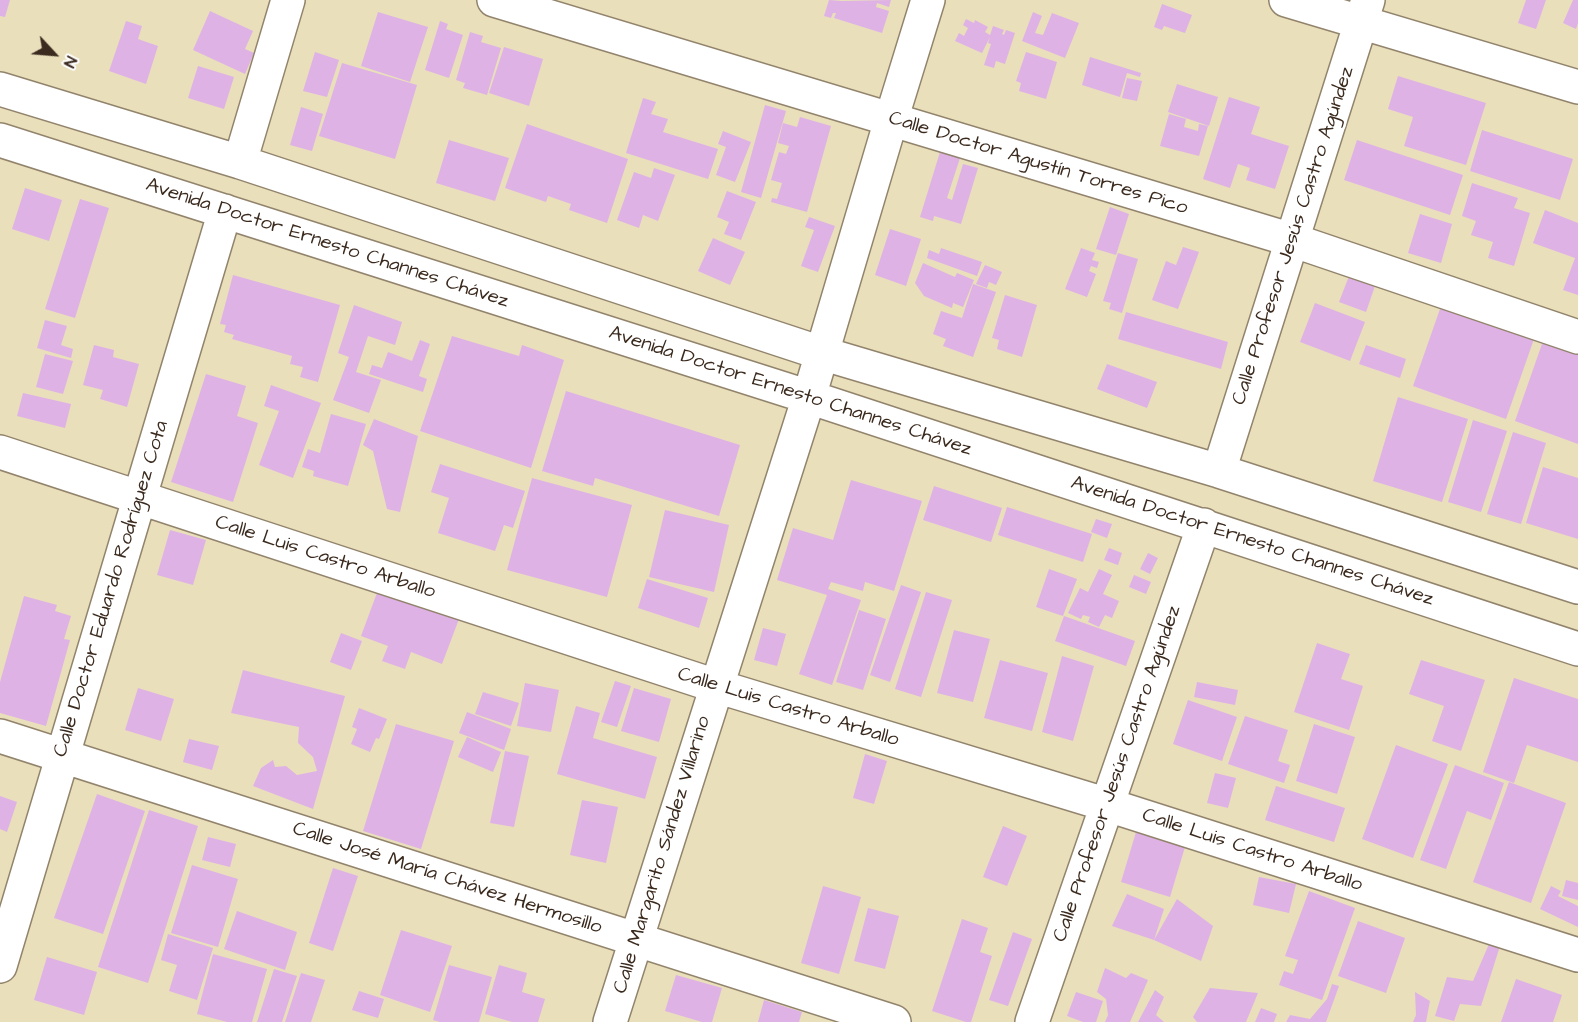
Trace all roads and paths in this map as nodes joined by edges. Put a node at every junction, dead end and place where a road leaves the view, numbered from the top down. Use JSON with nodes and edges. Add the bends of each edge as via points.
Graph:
{"nodes":[{"id":1,"x":288,"y":0,"type":"edge"},
{"id":2,"x":494,"y":0,"type":"edge"},
{"id":3,"x":928,"y":0,"type":"edge"},
{"id":4,"x":1286,"y":0,"type":"edge"},
{"id":5,"x":1364,"y":11,"type":"edge"},
{"id":6,"x":1578,"y":87,"type":"edge"},
{"id":7,"x":0,"y":89,"type":"edge"},
{"id":8,"x":891,"y":120,"type":"junction"},
{"id":9,"x":0,"y":140,"type":"edge"},
{"id":10,"x":240,"y":162,"type":"junction"},
{"id":11,"x":225,"y":211,"type":"junction"},
{"id":12,"x":1292,"y":240,"type":"junction"},
{"id":13,"x":1578,"y":337,"type":"edge"},
{"id":14,"x":821,"y":353,"type":"junction"},
{"id":15,"x":809,"y":397,"type":"junction"},
{"id":16,"x":0,"y":452,"type":"edge"},
{"id":17,"x":1219,"y":471,"type":"junction"},
{"id":18,"x":139,"y":496,"type":"junction"},
{"id":19,"x":1204,"y":525,"type":"junction"},
{"id":20,"x":1578,"y":587,"type":"edge"},
{"id":21,"x":1578,"y":649,"type":"edge"},
{"id":22,"x":716,"y":686,"type":"junction"},
{"id":23,"x":0,"y":736,"type":"edge"},
{"id":24,"x":63,"y":756,"type":"junction"},
{"id":25,"x":1108,"y":805,"type":"junction"},
{"id":26,"x":636,"y":939,"type":"junction"},
{"id":27,"x":1578,"y":955,"type":"edge"},
{"id":28,"x":0,"y":966,"type":"edge"},
{"id":29,"x":610,"y":1022,"type":"edge"},
{"id":30,"x":894,"y":1022,"type":"edge"},
{"id":31,"x":1032,"y":1022,"type":"edge"}],
"edges":[{"from":1,"to":10,"type":"street"},
{"from":2,"to":8,"type":"street","name":"Calle Doctor Agustín Torres Pico"},
{"from":3,"to":8,"type":"street","name":"Calle Margarito Sández Villarino"},
{"from":4,"to":5,"type":"street"},
{"from":5,"to":6,"type":"street"},
{"from":5,"to":12,"type":"street","name":"Calle Profesor Jesús Castro Agúndez"},
{"from":7,"to":10,"type":"street"},
{"from":8,"to":12,"type":"street","name":"Calle Doctor Agustín Torres Pico"},
{"from":8,"to":14,"type":"street","name":"Calle Margarito Sández Villarino"},
{"from":9,"to":11,"type":"street","name":"Avenida Doctor Ernesto Channes Chávez"},
{"from":10,"to":14,"type":"street"},
{"from":11,"to":15,"type":"street","name":"Avenida Doctor Ernesto Channes Chávez"},
{"from":11,"to":18,"type":"street","name":"Calle Doctor Eduardo Rodríguez Cota"},
{"from":12,"to":13,"type":"street","name":"Calle Doctor Agustín Torres Pico"},
{"from":12,"to":17,"type":"street","name":"Calle Profesor Jesús Castro Agúndez"},
{"from":14,"to":15,"type":"street","name":"Calle Margarito Sández Villarino"},
{"from":14,"to":17,"type":"street"},
{"from":15,"to":19,"type":"street","name":"Avenida Doctor Ernesto Channes Chávez"},
{"from":15,"to":22,"type":"street","name":"Calle Margarito Sández Villarino"},
{"from":16,"to":18,"type":"street","name":"Calle Luis Castro Arballo"},
{"from":17,"to":20,"type":"street"},
{"from":18,"to":22,"type":"street","name":"Calle Luis Castro Arballo"},
{"from":18,"to":24,"type":"street","name":"Calle Doctor Eduardo Rodríguez Cota"},
{"from":19,"to":21,"type":"street","name":"Avenida Doctor Ernesto Channes Chávez"},
{"from":19,"to":25,"type":"street","name":"Calle Profesor Jesús Castro Agúndez"},
{"from":22,"to":25,"type":"street","name":"Calle Luis Castro Arballo"},
{"from":22,"to":26,"type":"street","name":"Calle Margarito Sández Villarino"},
{"from":23,"to":24,"type":"street","name":"Calle José María Chávez Hermosillo"},
{"from":24,"to":26,"type":"street","name":"Calle José María Chávez Hermosillo"},
{"from":24,"to":28,"type":"street","name":"Calle Doctor Eduardo Rodríguez Cota"},
{"from":25,"to":27,"type":"street","name":"Calle Luis Castro Arballo"},
{"from":25,"to":31,"type":"street","name":"Calle Profesor Jesús Castro Agúndez"},
{"from":26,"to":29,"type":"street","name":"Calle Margarito Sández Villarino"},
{"from":26,"to":30,"type":"street","name":"Calle José María Chávez Hermosillo"}]}
